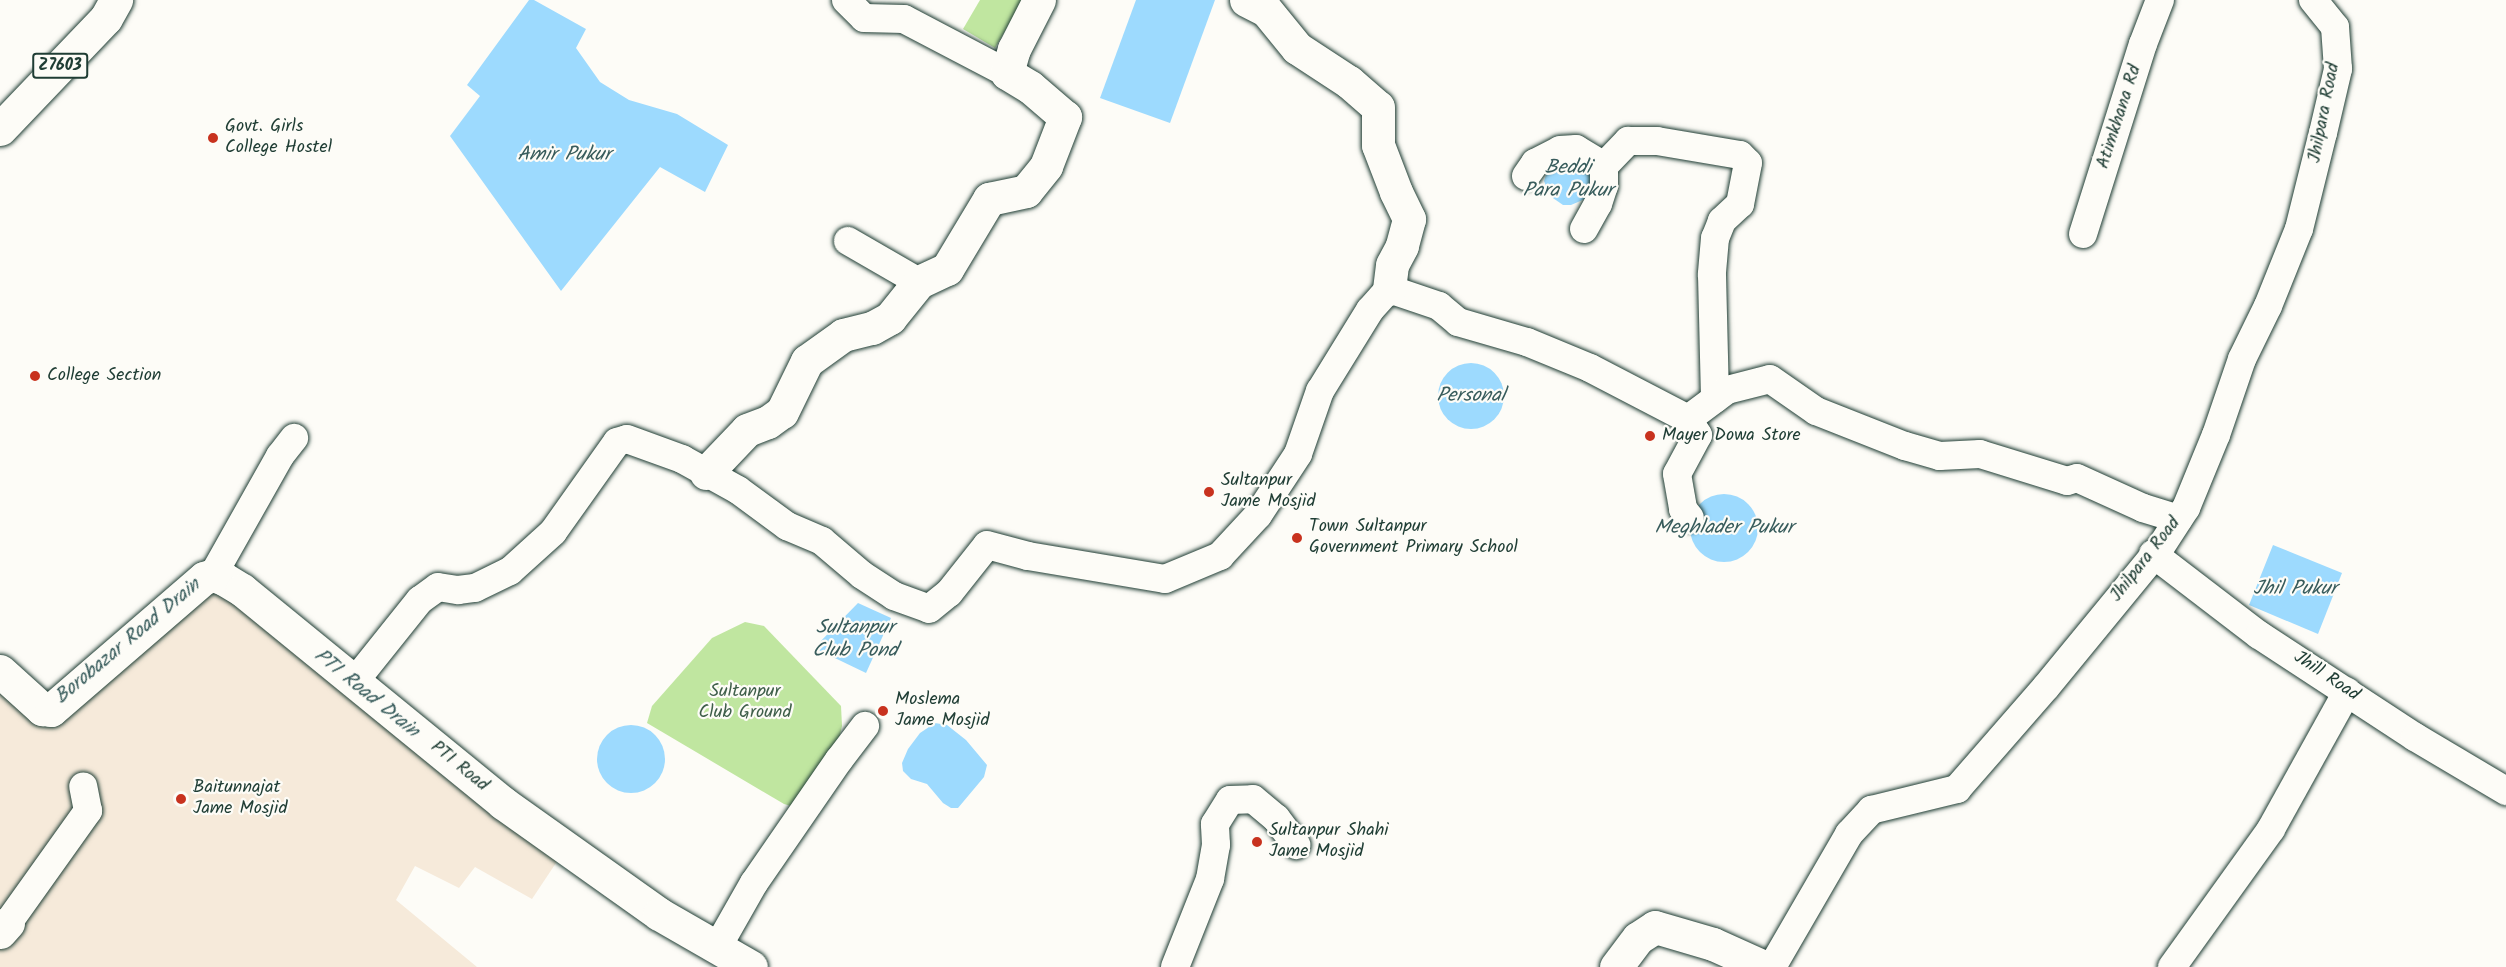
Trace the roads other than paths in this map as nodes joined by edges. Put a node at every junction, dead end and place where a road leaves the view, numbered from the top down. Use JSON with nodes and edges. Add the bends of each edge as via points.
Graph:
{"nodes":[{"id":1,"x":116,"y":0,"type":"edge"},
{"id":2,"x":846,"y":0,"type":"edge"},
{"id":3,"x":1040,"y":0,"type":"edge"},
{"id":4,"x":1246,"y":0,"type":"edge"},
{"id":5,"x":2160,"y":0,"type":"edge"},
{"id":6,"x":2313,"y":0,"type":"edge"},
{"id":7,"x":1007,"y":73,"type":"junction"},
{"id":8,"x":0,"y":129,"type":"edge"},
{"id":9,"x":1604,"y":166,"type":"junction"},
{"id":10,"x":1527,"y":176,"type":"dead end"},
{"id":11,"x":1584,"y":229,"type":"dead end"},
{"id":12,"x":2084,"y":234,"type":"dead end"},
{"id":13,"x":848,"y":241,"type":"dead end"},
{"id":14,"x":919,"y":282,"type":"junction"},
{"id":15,"x":1389,"y":288,"type":"junction"},
{"id":16,"x":1774,"y":375,"type":"dead end"},
{"id":17,"x":1715,"y":399,"type":"junction"},
{"id":18,"x":1688,"y":418,"type":"junction"},
{"id":19,"x":294,"y":438,"type":"dead end"},
{"id":20,"x":1909,"y":439,"type":"dead end"},
{"id":21,"x":706,"y":473,"type":"junction"},
{"id":22,"x":1690,"y":518,"type":"dead end"},
{"id":23,"x":2178,"y":519,"type":"junction"},
{"id":24,"x":2153,"y":554,"type":"junction"},
{"id":25,"x":213,"y":575,"type":"junction"},
{"id":26,"x":0,"y":671,"type":"edge"},
{"id":27,"x":355,"y":681,"type":"junction"},
{"id":28,"x":2347,"y":692,"type":"junction"},
{"id":29,"x":865,"y":726,"type":"dead end"},
{"id":30,"x":83,"y":786,"type":"dead end"},
{"id":31,"x":2506,"y":791,"type":"edge"},
{"id":32,"x":1296,"y":845,"type":"dead end"},
{"id":33,"x":4,"y":928,"type":"edge"},
{"id":34,"x":717,"y":948,"type":"junction"},
{"id":35,"x":751,"y":967,"type":"edge"},
{"id":36,"x":1175,"y":967,"type":"edge"},
{"id":37,"x":1616,"y":967,"type":"edge"},
{"id":38,"x":1764,"y":967,"type":"edge"},
{"id":39,"x":1772,"y":967,"type":"edge"},
{"id":40,"x":2172,"y":967,"type":"edge"}],
"edges":[{"from":1,"to":8,"type":"main road","number":"Z7603","via":[[106,18]]},
{"from":2,"to":7,"type":"street","via":[[864,18],[904,19]]},
{"from":3,"to":7,"type":"main road","via":[[1014,49]]},
{"from":4,"to":15,"type":"main road","via":[[1266,10],[1297,48],[1349,82],[1378,107],[1378,145],[1409,219],[1392,265]]},
{"from":5,"to":12,"type":"street","name":"Atimkhana Rd"},
{"from":6,"to":23,"type":"street","name":"Jhilpara Road","via":[[2335,27],[2338,69],[2299,229],[2242,358],[2203,468]]},
{"from":7,"to":14,"type":"main road","via":[[1065,117],[1046,166],[1026,191],[989,199],[947,269]]},
{"from":9,"to":10,"type":"street","via":[[1576,149],[1560,150],[1535,163]]},
{"from":9,"to":11,"type":"street","via":[[1601,195]]},
{"from":9,"to":17,"type":"street","via":[[1628,141],[1657,141],[1740,155],[1748,163],[1740,204],[1722,221],[1715,238]]},
{"from":13,"to":14,"type":"street"},
{"from":14,"to":21,"type":"main road","via":[[890,318],[872,328],[843,335],[807,361],[782,412],[747,430]]},
{"from":15,"to":18,"type":"street","via":[[1439,306],[1458,322],[1527,342],[1590,368]]},
{"from":15,"to":21,"type":"street","via":[[1370,310],[1320,391],[1298,454],[1258,515],[1220,556],[1166,579],[987,545],[949,593],[929,609],[894,596],[822,541],[787,526],[738,490]]},
{"from":16,"to":20,"type":"street","via":[[1819,405]]},
{"from":17,"to":18,"type":"street"},
{"from":17,"to":23,"type":"street","via":[[1727,390],[1770,379],[1816,411],[1905,446],[1940,456],[1980,454],[2067,481],[2077,478]]},
{"from":18,"to":22,"type":"street","via":[[1698,435],[1677,474],[1683,509]]},
{"from":19,"to":25,"type":"street"},
{"from":21,"to":27,"type":"street","via":[[640,442],[617,442],[553,532],[510,571],[476,588],[438,587],[420,600]]},
{"from":23,"to":24,"type":"street","name":"Jhilpara Road"},
{"from":24,"to":28,"type":"street","name":"Jhill Road","via":[[2259,635]]},
{"from":24,"to":39,"type":"street","name":"Jhilpara Road","via":[[1958,789],[1871,810],[1849,834]]},
{"from":25,"to":26,"type":"main road","via":[[204,578],[51,710],[42,709]]},
{"from":25,"to":27,"type":"main road","name":"PTI Road","via":[[242,590]]},
{"from":27,"to":34,"type":"main road","name":"PTI Road","via":[[503,803],[659,914]]},
{"from":28,"to":31,"type":"street","name":"Jhill Road"},
{"from":28,"to":40,"type":"street","via":[[2271,829]]},
{"from":29,"to":34,"type":"street","via":[[754,883]]},
{"from":30,"to":33,"type":"street","via":[[88,811]]},
{"from":32,"to":36,"type":"street","via":[[1276,818],[1253,799],[1230,800],[1215,824],[1210,879]]},
{"from":34,"to":35,"type":"main road","name":"PTI Road"},
{"from":37,"to":38,"type":"main road","via":[[1638,938],[1655,927],[1713,944]]}]}
